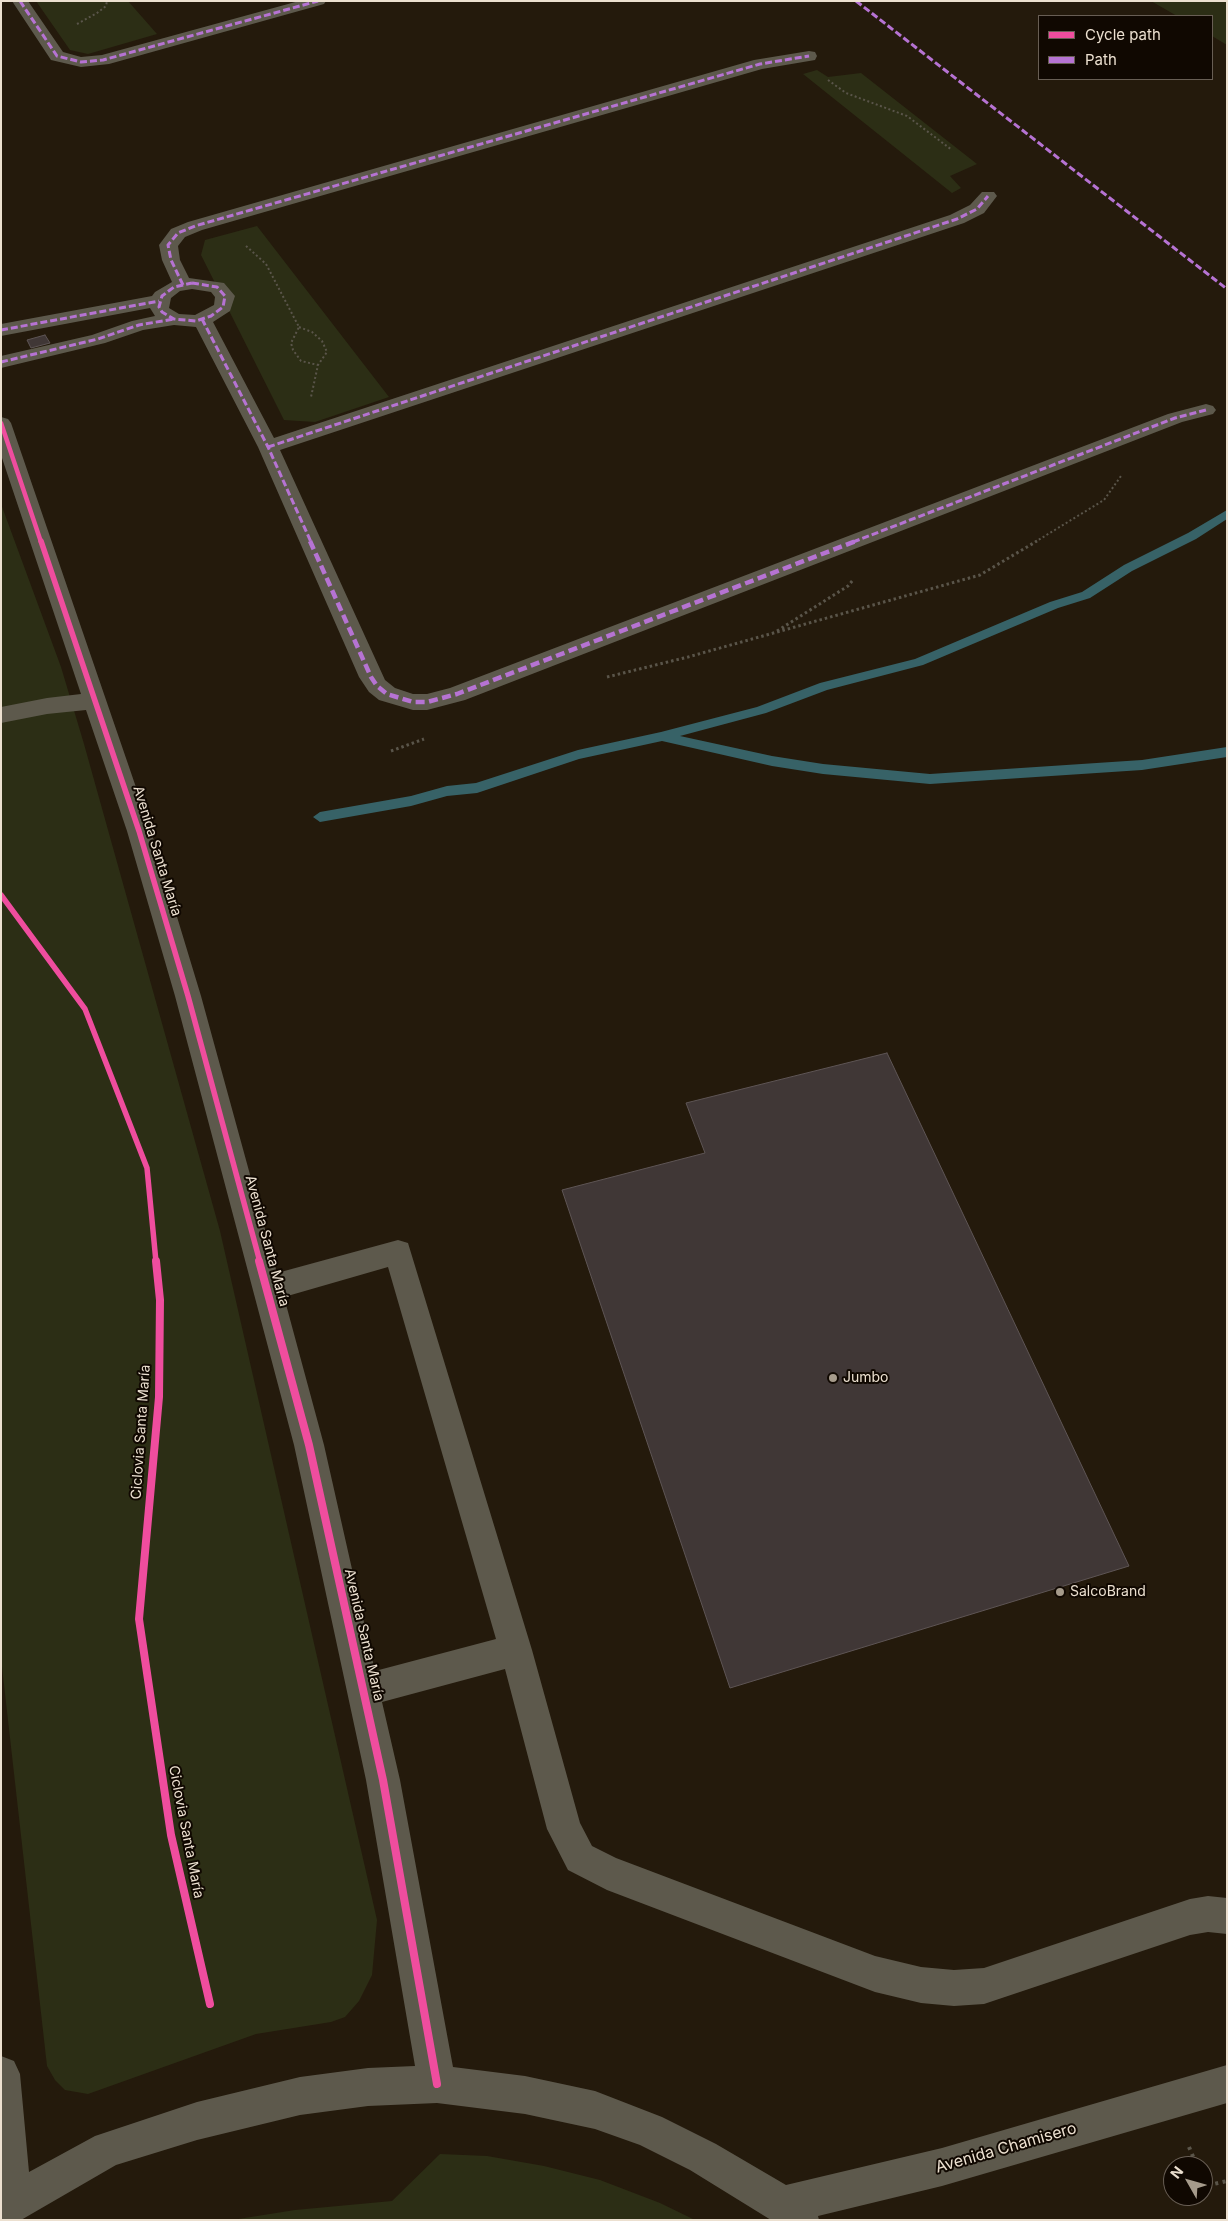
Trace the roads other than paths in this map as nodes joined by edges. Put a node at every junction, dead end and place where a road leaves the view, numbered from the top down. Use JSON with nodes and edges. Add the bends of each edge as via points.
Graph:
{"nodes":[{"id":1,"x":20,"y":1,"type":"edge"},
{"id":2,"x":318,"y":1,"type":"edge"},
{"id":3,"x":810,"y":56,"type":"dead end"},
{"id":4,"x":988,"y":196,"type":"dead end"},
{"id":5,"x":183,"y":284,"type":"junction"},
{"id":6,"x":159,"y":301,"type":"junction"},
{"id":7,"x":174,"y":319,"type":"junction"},
{"id":8,"x":202,"y":319,"type":"junction"},
{"id":9,"x":1,"y":330,"type":"edge"},
{"id":10,"x":1,"y":362,"type":"edge"},
{"id":11,"x":1206,"y":410,"type":"dead end"},
{"id":12,"x":1,"y":423,"type":"edge"},
{"id":13,"x":268,"y":447,"type":"junction"},
{"id":14,"x":96,"y":701,"type":"junction"},
{"id":15,"x":1,"y":715,"type":"edge"},
{"id":16,"x":266,"y":1289,"type":"junction"},
{"id":17,"x":516,"y":1650,"type":"junction"},
{"id":18,"x":364,"y":1690,"type":"junction"},
{"id":19,"x":1227,"y":1916,"type":"edge"},
{"id":20,"x":1,"y":2074,"type":"edge"},
{"id":21,"x":437,"y":2084,"type":"junction"},
{"id":22,"x":1227,"y":2084,"type":"edge"},
{"id":23,"x":7,"y":2206,"type":"edge"},
{"id":24,"x":792,"y":2213,"type":"edge"}],
"edges":[{"from":1,"to":2,"type":"street","via":[[58,56],[81,62],[103,60]]},
{"from":3,"to":5,"type":"street","via":[[785,58],[220,218],[178,233],[168,244],[171,260]]},
{"from":4,"to":13,"type":"street","via":[[977,209],[957,219]]},
{"from":5,"to":6,"type":"street","via":[[167,291]]},
{"from":5,"to":8,"type":"street","via":[[210,285],[225,296],[223,307],[218,312]]},
{"from":6,"to":7,"type":"street","via":[[162,312]]},
{"from":6,"to":9,"type":"street"},
{"from":7,"to":8,"type":"street"},
{"from":7,"to":10,"type":"street"},
{"from":8,"to":13,"type":"street"},
{"from":11,"to":13,"type":"street","via":[[1158,425],[457,694],[427,702],[413,702],[387,694],[371,677]]},
{"from":12,"to":14,"type":"street","name":"Avenida Santa María"},
{"from":14,"to":15,"type":"street"},
{"from":14,"to":16,"type":"street","name":"Avenida Santa María","via":[[188,996]]},
{"from":16,"to":17,"type":"street","via":[[398,1252]]},
{"from":16,"to":18,"type":"street","name":"Avenida Santa María","via":[[309,1445]]},
{"from":17,"to":18,"type":"street"},
{"from":17,"to":19,"type":"street","via":[[564,1830],[580,1858],[607,1872],[807,1949],[875,1974],[921,1985],[984,1986],[1190,1917],[1208,1914]]},
{"from":18,"to":21,"type":"street","name":"Avenida Santa María"},
{"from":20,"to":23,"type":"street"},
{"from":21,"to":23,"type":"street","via":[[300,2096],[197,2121],[108,2149]]},
{"from":21,"to":24,"type":"street","via":[[525,2095],[595,2110],[649,2130],[703,2157]]},
{"from":22,"to":24,"type":"street","name":"Avenida Chamisero"}]}
